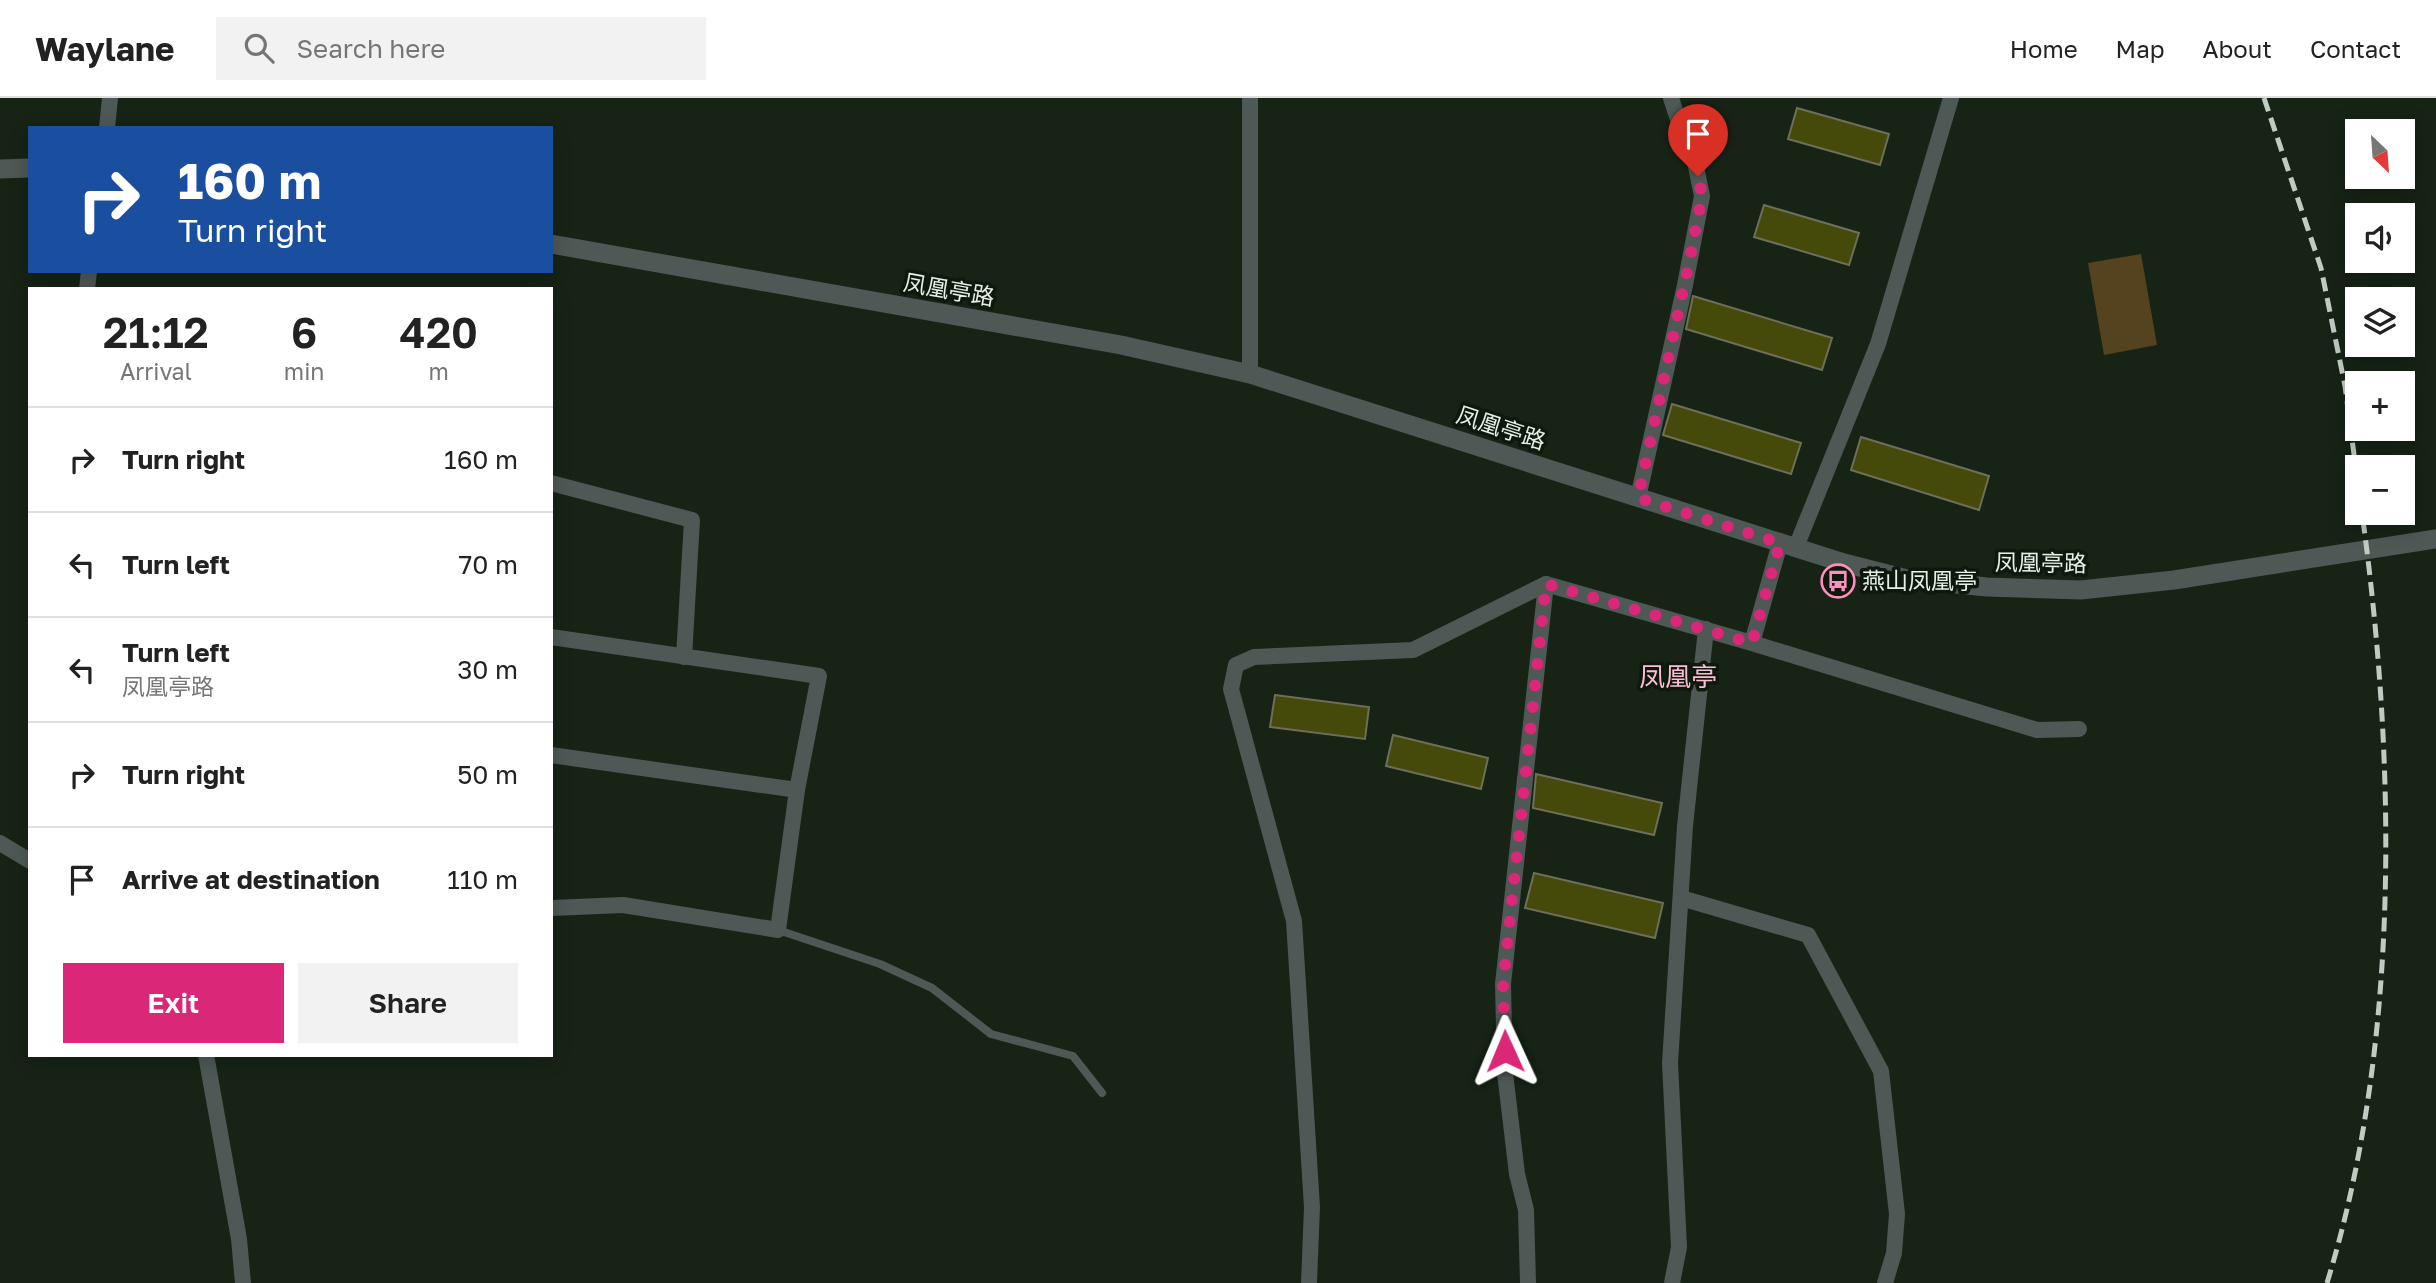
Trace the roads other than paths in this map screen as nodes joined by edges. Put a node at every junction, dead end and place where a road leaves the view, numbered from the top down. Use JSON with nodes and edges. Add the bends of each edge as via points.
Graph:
{"nodes":[{"id":1,"x":110,"y":98,"type":"edge"},
{"id":2,"x":1250,"y":98,"type":"edge"},
{"id":3,"x":1671,"y":98,"type":"edge"},
{"id":4,"x":1951,"y":98,"type":"edge"},
{"id":5,"x":107,"y":126,"type":"edge"},
{"id":6,"x":28,"y":168,"type":"edge"},
{"id":7,"x":0,"y":169,"type":"edge"},
{"id":8,"x":553,"y":244,"type":"edge"},
{"id":9,"x":1250,"y":374,"type":"junction"},
{"id":10,"x":553,"y":484,"type":"edge"},
{"id":11,"x":1638,"y":498,"type":"junction"},
{"id":12,"x":2436,"y":539,"type":"edge"},
{"id":13,"x":1788,"y":545,"type":"junction"},
{"id":14,"x":1546,"y":584,"type":"junction"},
{"id":15,"x":1706,"y":629,"type":"junction"},
{"id":16,"x":553,"y":637,"type":"edge"},
{"id":17,"x":1752,"y":643,"type":"junction"},
{"id":18,"x":684,"y":657,"type":"junction"},
{"id":19,"x":2079,"y":729,"type":"dead end"},
{"id":20,"x":553,"y":755,"type":"edge"},
{"id":21,"x":797,"y":790,"type":"junction"},
{"id":22,"x":0,"y":843,"type":"edge"},
{"id":23,"x":28,"y":860,"type":"edge"},
{"id":24,"x":1681,"y":898,"type":"junction"},
{"id":25,"x":553,"y":908,"type":"edge"},
{"id":26,"x":778,"y":930,"type":"junction"},
{"id":27,"x":206,"y":1057,"type":"edge"},
{"id":28,"x":1102,"y":1093,"type":"dead end"},
{"id":29,"x":243,"y":1283,"type":"edge"},
{"id":30,"x":1308,"y":1283,"type":"edge"},
{"id":31,"x":1528,"y":1283,"type":"edge"},
{"id":32,"x":1672,"y":1283,"type":"edge"},
{"id":33,"x":1885,"y":1283,"type":"edge"}],
"edges":[{"from":1,"to":5,"type":"street"},
{"from":2,"to":9,"type":"street"},
{"from":3,"to":11,"type":"street","via":[[1694,157],[1702,196]]},
{"from":4,"to":13,"type":"street","via":[[1878,344]]},
{"from":6,"to":7,"type":"street"},
{"from":8,"to":9,"type":"street","name":"凤凰亭路","via":[[1121,345]]},
{"from":9,"to":11,"type":"street","name":"凤凰亭路"},
{"from":10,"to":18,"type":"street","via":[[692,520]]},
{"from":11,"to":13,"type":"street","name":"凤凰亭路"},
{"from":12,"to":13,"type":"street","name":"凤凰亭路","via":[[2081,590],[1907,579]]},
{"from":13,"to":17,"type":"street"},
{"from":14,"to":15,"type":"street"},
{"from":14,"to":30,"type":"street","via":[[1413,650],[1254,657],[1236,665],[1231,689],[1294,921],[1312,1208]]},
{"from":14,"to":31,"type":"street","via":[[1503,984],[1505,1073],[1526,1210]]},
{"from":15,"to":17,"type":"street"},
{"from":15,"to":24,"type":"street"},
{"from":16,"to":18,"type":"street"},
{"from":17,"to":19,"type":"street","via":[[2037,730]]},
{"from":18,"to":21,"type":"street","via":[[819,676]]},
{"from":20,"to":21,"type":"street"},
{"from":21,"to":26,"type":"street"},
{"from":22,"to":23,"type":"street"},
{"from":24,"to":32,"type":"street","via":[[1671,1063],[1679,1247]]},
{"from":24,"to":33,"type":"street","via":[[1808,934],[1881,1071],[1897,1214],[1894,1253]]},
{"from":25,"to":26,"type":"street","via":[[623,905]]},
{"from":26,"to":28,"type":"lane","via":[[880,964],[932,988],[991,1034],[1073,1056]]},
{"from":27,"to":29,"type":"street"}]}
